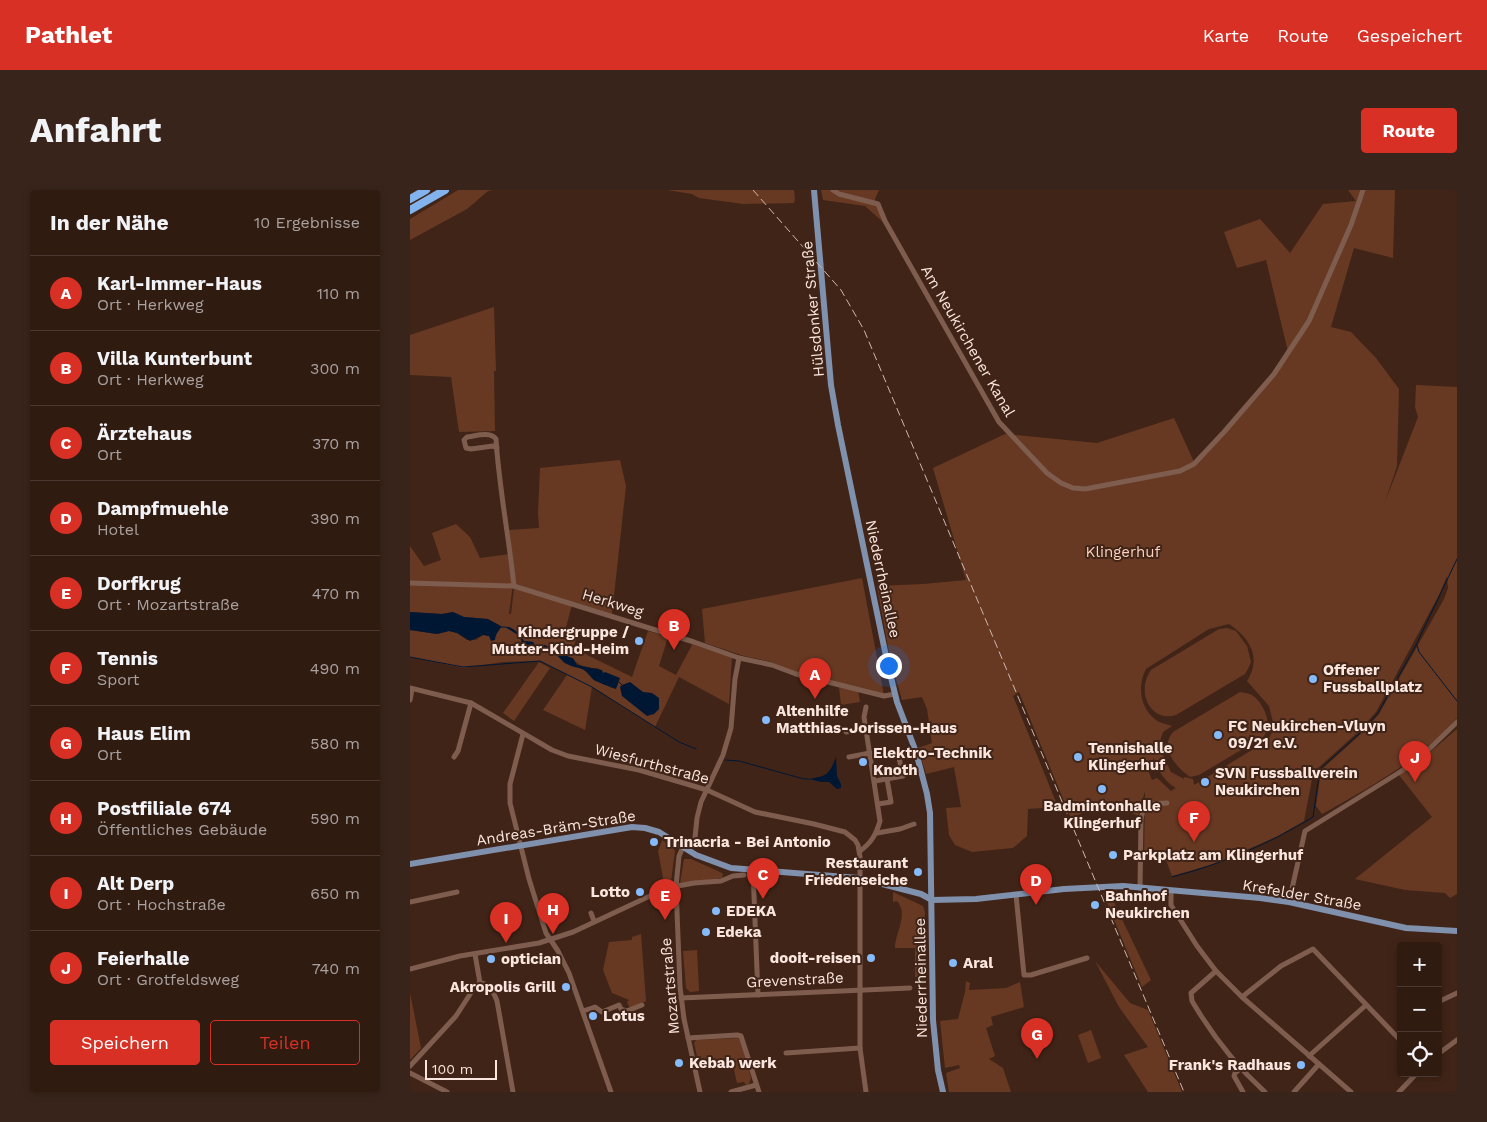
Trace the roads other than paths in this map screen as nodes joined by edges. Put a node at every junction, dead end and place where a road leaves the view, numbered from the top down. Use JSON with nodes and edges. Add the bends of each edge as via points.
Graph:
{"nodes":[{"id":1,"x":426,"y":190,"type":"edge"},
{"id":2,"x":445,"y":190,"type":"edge"},
{"id":3,"x":814,"y":190,"type":"edge"},
{"id":4,"x":833,"y":190,"type":"edge"},
{"id":5,"x":1363,"y":190,"type":"edge"},
{"id":6,"x":410,"y":199,"type":"edge"},
{"id":7,"x":410,"y":210,"type":"edge"},
{"id":8,"x":838,"y":425,"type":"joint"},
{"id":9,"x":497,"y":448,"type":"junction"},
{"id":10,"x":410,"y":583,"type":"edge"},
{"id":11,"x":514,"y":586,"type":"junction"},
{"id":12,"x":740,"y":658,"type":"junction"},
{"id":13,"x":411,"y":688,"type":"edge"},
{"id":14,"x":895,"y":694,"type":"junction"},
{"id":15,"x":410,"y":700,"type":"edge"},
{"id":16,"x":471,"y":704,"type":"junction"},
{"id":17,"x":866,"y":707,"type":"dead end"},
{"id":18,"x":1457,"y":722,"type":"edge"},
{"id":19,"x":866,"y":729,"type":"junction"},
{"id":20,"x":846,"y":732,"type":"dead end"},
{"id":21,"x":523,"y":734,"type":"junction"},
{"id":22,"x":870,"y":753,"type":"junction"},
{"id":23,"x":898,"y":753,"type":"dead end"},
{"id":24,"x":454,"y":756,"type":"dead end"},
{"id":25,"x":849,"y":757,"type":"dead end"},
{"id":26,"x":887,"y":779,"type":"junction"},
{"id":27,"x":874,"y":781,"type":"junction"},
{"id":28,"x":707,"y":790,"type":"junction"},
{"id":29,"x":1167,"y":803,"type":"dead end"},
{"id":30,"x":878,"y":804,"type":"junction"},
{"id":31,"x":914,"y":824,"type":"dead end"},
{"id":32,"x":876,"y":833,"type":"junction"},
{"id":33,"x":695,"y":838,"type":"dead end"},
{"id":34,"x":521,"y":845,"type":"junction"},
{"id":35,"x":683,"y":847,"type":"junction"},
{"id":36,"x":860,"y":851,"type":"junction"},
{"id":37,"x":410,"y":864,"type":"edge"},
{"id":38,"x":753,"y":871,"type":"junction"},
{"id":39,"x":744,"y":875,"type":"dead end"},
{"id":40,"x":859,"y":878,"type":"junction"},
{"id":41,"x":676,"y":886,"type":"junction"},
{"id":42,"x":1140,"y":888,"type":"junction"},
{"id":43,"x":1171,"y":891,"type":"junction"},
{"id":44,"x":457,"y":892,"type":"dead end"},
{"id":45,"x":1016,"y":894,"type":"junction"},
{"id":46,"x":932,"y":900,"type":"junction"},
{"id":47,"x":410,"y":902,"type":"edge"},
{"id":48,"x":1289,"y":902,"type":"junction"},
{"id":49,"x":591,"y":913,"type":"dead end"},
{"id":50,"x":594,"y":921,"type":"junction"},
{"id":51,"x":1457,"y":931,"type":"edge"},
{"id":52,"x":551,"y":940,"type":"junction"},
{"id":53,"x":475,"y":954,"type":"junction"},
{"id":54,"x":1087,"y":958,"type":"dead end"},
{"id":55,"x":410,"y":969,"type":"edge"},
{"id":56,"x":1216,"y":971,"type":"junction"},
{"id":57,"x":480,"y":982,"type":"junction"},
{"id":58,"x":910,"y":988,"type":"dead end"},
{"id":59,"x":859,"y":989,"type":"junction"},
{"id":60,"x":1457,"y":993,"type":"edge"},
{"id":61,"x":758,"y":995,"type":"junction"},
{"id":62,"x":1242,"y":997,"type":"junction"},
{"id":63,"x":681,"y":998,"type":"junction"},
{"id":64,"x":1442,"y":1000,"type":"edge"},
{"id":65,"x":642,"y":1005,"type":"dead end"},
{"id":66,"x":1366,"y":1005,"type":"junction"},
{"id":67,"x":583,"y":1011,"type":"junction"},
{"id":68,"x":1397,"y":1037,"type":"edge"},
{"id":69,"x":688,"y":1038,"type":"junction"},
{"id":70,"x":1457,"y":1040,"type":"edge"},
{"id":71,"x":860,"y":1048,"type":"junction"},
{"id":72,"x":1442,"y":1051,"type":"edge"},
{"id":73,"x":786,"y":1053,"type":"dead end"},
{"id":74,"x":1309,"y":1056,"type":"junction"},
{"id":75,"x":1319,"y":1064,"type":"junction"},
{"id":76,"x":410,"y":1066,"type":"edge"},
{"id":77,"x":1241,"y":1068,"type":"junction"},
{"id":78,"x":410,"y":1073,"type":"edge"},
{"id":79,"x":1413,"y":1077,"type":"edge"},
{"id":80,"x":756,"y":1085,"type":"junction"},
{"id":81,"x":447,"y":1092,"type":"edge"},
{"id":82,"x":513,"y":1092,"type":"edge"},
{"id":83,"x":611,"y":1092,"type":"edge"},
{"id":84,"x":700,"y":1092,"type":"edge"},
{"id":85,"x":731,"y":1092,"type":"edge"},
{"id":86,"x":758,"y":1092,"type":"edge"},
{"id":87,"x":866,"y":1092,"type":"edge"},
{"id":88,"x":942,"y":1092,"type":"edge"},
{"id":89,"x":1243,"y":1092,"type":"edge"},
{"id":90,"x":1265,"y":1092,"type":"edge"},
{"id":91,"x":1294,"y":1092,"type":"edge"},
{"id":92,"x":1350,"y":1092,"type":"edge"},
{"id":93,"x":1399,"y":1092,"type":"edge"}],
"edges":[{"from":1,"to":6,"type":"highway"},
{"from":2,"to":7,"type":"highway"},
{"from":3,"to":8,"type":"main road","name":"Hülsdonker Straße","via":[[831,385]]},
{"from":4,"to":5,"type":"street","name":"Am Neukirchener Kanal","via":[[878,204],[894,238],[999,422],[1047,473],[1073,488],[1086,489],[1180,470],[1194,464],[1208,450],[1274,374],[1309,321]]},
{"from":8,"to":14,"type":"main road","name":"Niederrheinallee"},
{"from":9,"to":9,"type":"street","via":[[493,435],[464,440],[466,448]]},
{"from":9,"to":11,"type":"street"},
{"from":10,"to":11,"type":"street","name":"Herkweg"},
{"from":11,"to":12,"type":"street","name":"Herkweg"},
{"from":12,"to":14,"type":"street","name":"Herkweg","via":[[884,696]]},
{"from":12,"to":28,"type":"street","via":[[731,728]]},
{"from":13,"to":15,"type":"street"},
{"from":13,"to":16,"type":"street","name":"Wiesfurthstraße"},
{"from":14,"to":46,"type":"main road","name":"Niederrheinallee","via":[[927,794]]},
{"from":16,"to":21,"type":"street","name":"Wiesfurthstraße"},
{"from":16,"to":24,"type":"street"},
{"from":17,"to":19,"type":"street"},
{"from":18,"to":48,"type":"street","via":[[1400,772],[1305,830]]},
{"from":19,"to":20,"type":"street"},
{"from":19,"to":22,"type":"street"},
{"from":21,"to":28,"type":"street","name":"Wiesfurthstraße","via":[[568,756],[639,770]]},
{"from":21,"to":34,"type":"street","via":[[509,787]]},
{"from":22,"to":25,"type":"street"},
{"from":22,"to":27,"type":"street"},
{"from":23,"to":26,"type":"street","via":[[903,776]]},
{"from":26,"to":27,"type":"street"},
{"from":26,"to":30,"type":"street","via":[[891,802]]},
{"from":27,"to":30,"type":"street"},
{"from":28,"to":33,"type":"street","via":[[697,818]]},
{"from":28,"to":36,"type":"street","name":"Wiesfurthstraße","via":[[754,812],[845,832],[855,840]]},
{"from":29,"to":42,"type":"street","via":[[1144,806]]},
{"from":30,"to":32,"type":"street","via":[[880,822]]},
{"from":31,"to":32,"type":"street"},
{"from":32,"to":36,"type":"street","via":[[869,845]]},
{"from":34,"to":35,"type":"main road","name":"Andreas-Bräm-Straße","via":[[632,827],[660,832]]},
{"from":34,"to":37,"type":"main road","name":"Andreas-Bräm-Straße"},
{"from":34,"to":52,"type":"street","via":[[546,933]]},
{"from":35,"to":38,"type":"main road","name":"Andreas-Bräm-Straße","via":[[715,863]]},
{"from":35,"to":41,"type":"street","name":"Mozartstraße"},
{"from":36,"to":40,"type":"street"},
{"from":38,"to":40,"type":"main road","name":"Andreas-Bräm-Straße"},
{"from":38,"to":61,"type":"street"},
{"from":39,"to":41,"type":"street"},
{"from":40,"to":46,"type":"main road","name":"Andreas-Bräm-Straße","via":[[921,894]]},
{"from":40,"to":59,"type":"street"},
{"from":41,"to":50,"type":"street"},
{"from":41,"to":63,"type":"street","name":"Mozartstraße"},
{"from":42,"to":43,"type":"main road","name":"Krefelder Straße"},
{"from":42,"to":45,"type":"main road","name":"Krefelder Straße","via":[[1075,888]]},
{"from":43,"to":48,"type":"main road","name":"Krefelder Straße"},
{"from":43,"to":56,"type":"street","via":[[1171,905]]},
{"from":44,"to":47,"type":"street"},
{"from":45,"to":46,"type":"main road","name":"Krefelder Straße"},
{"from":45,"to":54,"type":"street","via":[[1024,975]]},
{"from":46,"to":88,"type":"main road","name":"Niederrheinallee","via":[[933,1020]]},
{"from":48,"to":51,"type":"main road","name":"Krefelder Straße","via":[[1406,928]]},
{"from":49,"to":50,"type":"street"},
{"from":50,"to":52,"type":"street"},
{"from":52,"to":53,"type":"street"},
{"from":52,"to":67,"type":"street","via":[[569,973]]},
{"from":53,"to":55,"type":"street"},
{"from":53,"to":57,"type":"street"},
{"from":56,"to":62,"type":"street"},
{"from":56,"to":77,"type":"street","via":[[1191,993],[1191,997],[1221,1045]]},
{"from":57,"to":76,"type":"street","via":[[456,1016]]},
{"from":57,"to":82,"type":"street","via":[[494,992],[497,1001]]},
{"from":58,"to":59,"type":"street","name":"Grevenstraße"},
{"from":59,"to":61,"type":"street","name":"Grevenstraße"},
{"from":59,"to":71,"type":"street"},
{"from":60,"to":64,"type":"street"},
{"from":61,"to":63,"type":"street","name":"Grevenstraße"},
{"from":62,"to":66,"type":"street","via":[[1282,966],[1313,949]]},
{"from":62,"to":74,"type":"street"},
{"from":63,"to":69,"type":"street","name":"Mozartstraße"},
{"from":65,"to":67,"type":"street","via":[[627,1011],[619,1005],[602,1012],[595,1007]]},
{"from":66,"to":68,"type":"street"},
{"from":66,"to":74,"type":"street"},
{"from":67,"to":83,"type":"street"},
{"from":69,"to":80,"type":"street","via":[[741,1036]]},
{"from":69,"to":84,"type":"street","name":"Mozartstraße"},
{"from":70,"to":72,"type":"street"},
{"from":71,"to":73,"type":"street"},
{"from":71,"to":87,"type":"street"},
{"from":74,"to":75,"type":"street"},
{"from":75,"to":91,"type":"street"},
{"from":75,"to":92,"type":"street"},
{"from":77,"to":89,"type":"street","via":[[1234,1076]]},
{"from":77,"to":90,"type":"street"},
{"from":78,"to":81,"type":"street"},
{"from":79,"to":93,"type":"street"},
{"from":80,"to":85,"type":"street"},
{"from":80,"to":86,"type":"street"}]}
